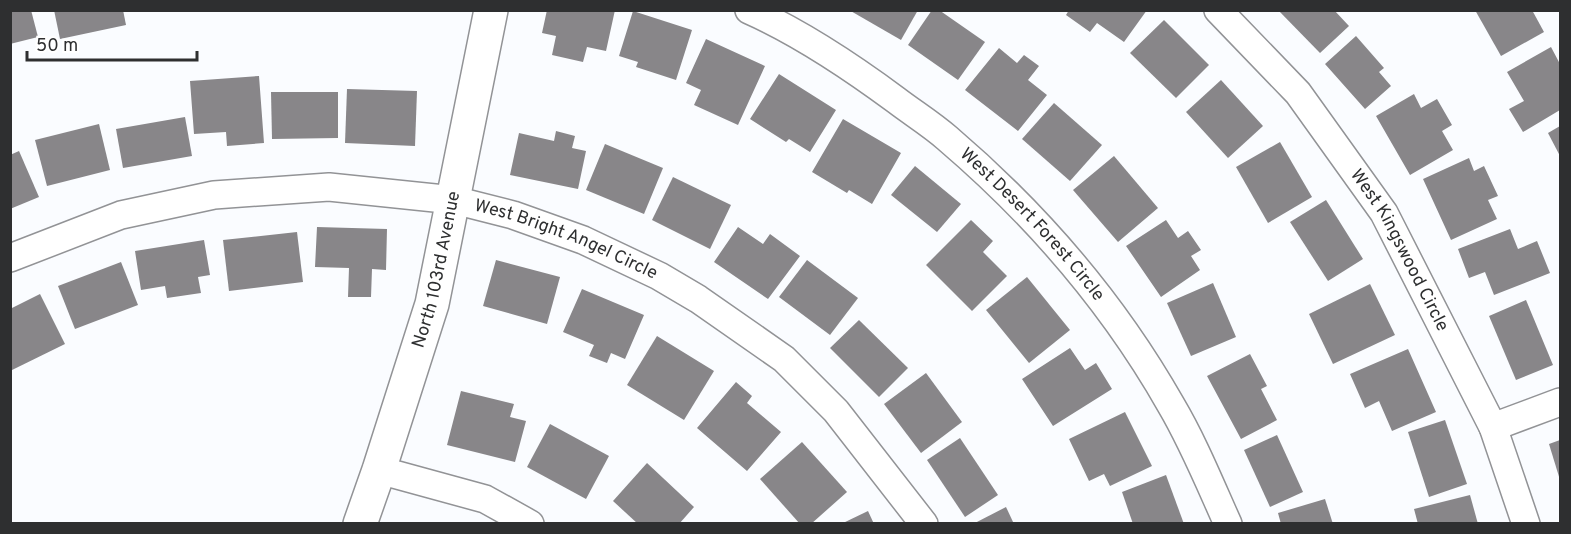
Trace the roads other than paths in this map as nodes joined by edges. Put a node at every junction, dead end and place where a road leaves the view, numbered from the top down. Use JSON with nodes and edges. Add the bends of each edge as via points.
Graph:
{"nodes":[{"id":1,"x":491,"y":10,"type":"edge"},
{"id":2,"x":749,"y":10,"type":"edge"},
{"id":3,"x":1218,"y":10,"type":"edge"},
{"id":4,"x":454,"y":200,"type":"junction"},
{"id":5,"x":10,"y":258,"type":"edge"},
{"id":6,"x":1560,"y":402,"type":"edge"},
{"id":7,"x":1493,"y":427,"type":"junction"},
{"id":8,"x":380,"y":470,"type":"junction"},
{"id":9,"x":360,"y":524,"type":"edge"},
{"id":10,"x":530,"y":524,"type":"edge"},
{"id":11,"x":924,"y":524,"type":"edge"},
{"id":12,"x":1228,"y":524,"type":"edge"},
{"id":13,"x":1526,"y":524,"type":"edge"}],
"edges":[{"from":1,"to":4,"type":"street","name":"North 103rd Avenue"},
{"from":2,"to":12,"type":"street","name":"West Desert Forest Circle","via":[[865,77],[945,137],[1007,192],[1071,261],[1131,341],[1172,406]]},
{"from":3,"to":7,"type":"street","name":"West Kingswood Circle","via":[[1298,93],[1384,213]]},
{"from":4,"to":5,"type":"street","name":"West Bright Angel Circle","via":[[330,187],[214,195],[121,215]]},
{"from":4,"to":8,"type":"street","name":"North 103rd Avenue","via":[[432,304]]},
{"from":4,"to":11,"type":"street","name":"West Bright Angel Circle","via":[[548,226],[583,240],[698,299],[784,359],[836,411]]},
{"from":6,"to":7,"type":"street"},
{"from":7,"to":13,"type":"street","name":"West Kingswood Circle"},
{"from":8,"to":9,"type":"street","name":"North 103rd Avenue"},
{"from":8,"to":10,"type":"street","via":[[485,499]]}]}
